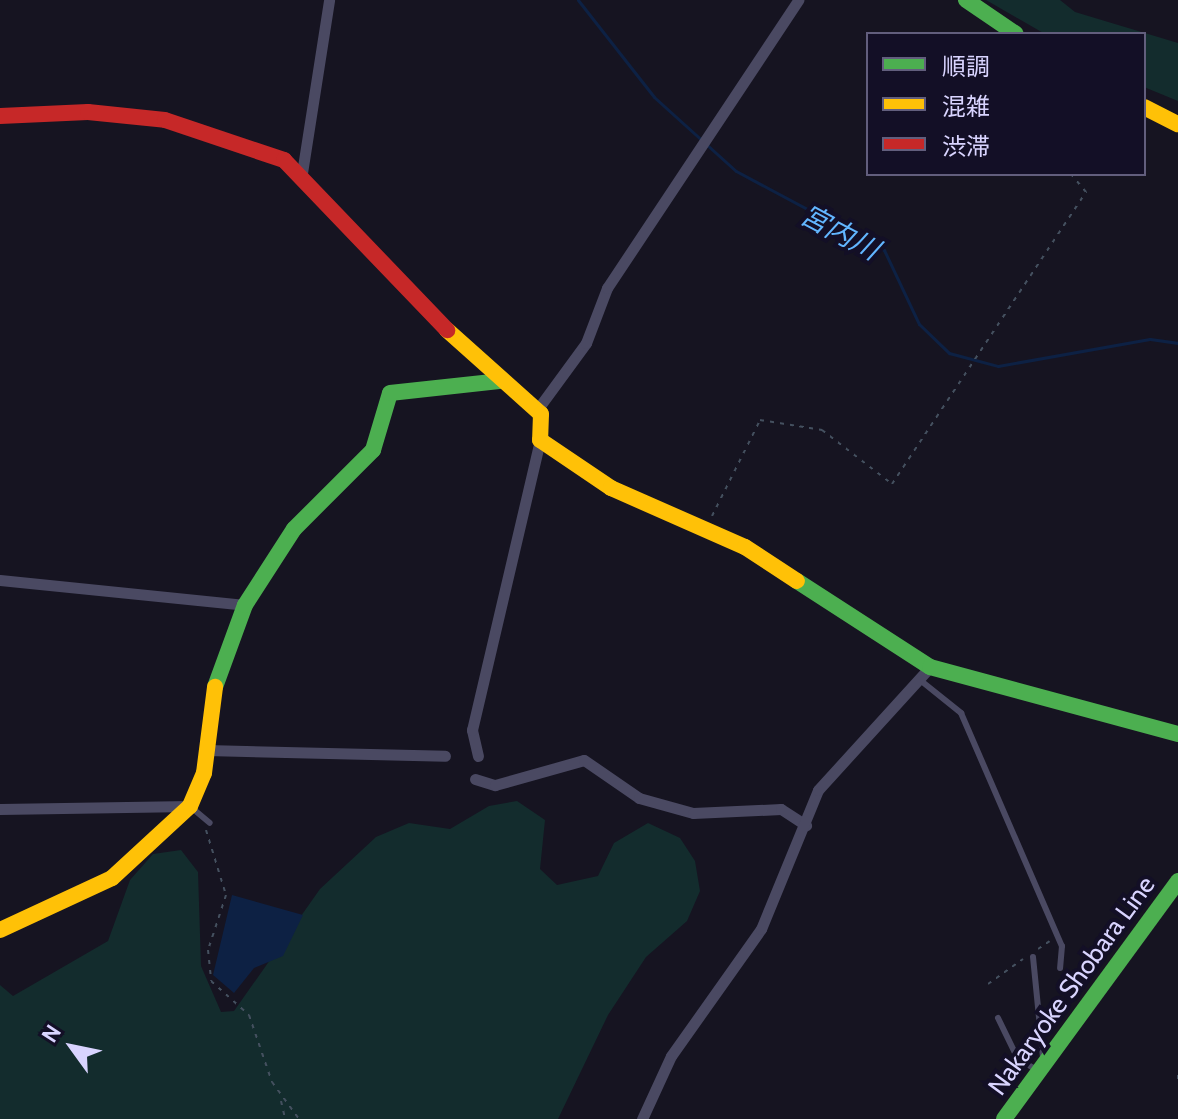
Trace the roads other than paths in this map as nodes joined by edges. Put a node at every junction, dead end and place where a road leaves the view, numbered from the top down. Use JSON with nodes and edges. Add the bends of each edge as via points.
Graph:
{"nodes":[{"id":1,"x":329,"y":0,"type":"edge"},
{"id":2,"x":798,"y":0,"type":"edge"},
{"id":3,"x":966,"y":0,"type":"edge"},
{"id":4,"x":1013,"y":32,"type":"edge"},
{"id":5,"x":1146,"y":108,"type":"edge"},
{"id":6,"x":0,"y":116,"type":"edge"},
{"id":7,"x":1178,"y":124,"type":"edge"},
{"id":8,"x":302,"y":173,"type":"junction"},
{"id":9,"x":501,"y":381,"type":"junction"},
{"id":10,"x":537,"y":410,"type":"junction"},
{"id":11,"x":540,"y":440,"type":"junction"},
{"id":12,"x":0,"y":580,"type":"edge"},
{"id":13,"x":245,"y":605,"type":"junction"},
{"id":14,"x":925,"y":674,"type":"junction"},
{"id":15,"x":1178,"y":734,"type":"edge"},
{"id":16,"x":206,"y":750,"type":"junction"},
{"id":17,"x":445,"y":756,"type":"dead end"},
{"id":18,"x":478,"y":756,"type":"dead end"},
{"id":19,"x":475,"y":779,"type":"dead end"},
{"id":20,"x":190,"y":806,"type":"junction"},
{"id":21,"x":0,"y":809,"type":"edge"},
{"id":22,"x":210,"y":823,"type":"dead end"},
{"id":23,"x":806,"y":825,"type":"junction"},
{"id":24,"x":1178,"y":881,"type":"edge"},
{"id":25,"x":0,"y":930,"type":"edge"},
{"id":26,"x":1033,"y":957,"type":"dead end"},
{"id":27,"x":1060,"y":968,"type":"dead end"},
{"id":28,"x":998,"y":1018,"type":"dead end"},
{"id":29,"x":1043,"y":1073,"type":"junction"},
{"id":30,"x":642,"y":1119,"type":"edge"},
{"id":31,"x":1004,"y":1119,"type":"edge"}],
"edges":[{"from":1,"to":8,"type":"street"},
{"from":2,"to":10,"type":"street","via":[[607,288],[586,343]]},
{"from":3,"to":4,"type":"street"},
{"from":5,"to":7,"type":"street"},
{"from":6,"to":8,"type":"street","via":[[88,112],[165,120],[262,150]]},
{"from":8,"to":9,"type":"street"},
{"from":9,"to":10,"type":"street"},
{"from":9,"to":13,"type":"street","via":[[390,393],[373,450],[294,529]]},
{"from":10,"to":11,"type":"street"},
{"from":11,"to":14,"type":"street","via":[[611,488],[708,528]]},
{"from":11,"to":18,"type":"street","via":[[472,730]]},
{"from":12,"to":13,"type":"street"},
{"from":13,"to":16,"type":"street","via":[[214,689]]},
{"from":14,"to":15,"type":"street"},
{"from":14,"to":23,"type":"street","via":[[818,790]]},
{"from":14,"to":27,"type":"lane","via":[[961,713],[1057,936]]},
{"from":16,"to":17,"type":"street"},
{"from":16,"to":20,"type":"street"},
{"from":19,"to":23,"type":"street","via":[[495,785],[584,760],[639,798],[693,813],[781,809]]},
{"from":20,"to":21,"type":"street"},
{"from":20,"to":22,"type":"lane"},
{"from":20,"to":25,"type":"street","via":[[112,878]]},
{"from":23,"to":30,"type":"street","via":[[761,929],[677,1046]]},
{"from":24,"to":29,"type":"street","name":"Nakaryoke Shobara Line"},
{"from":26,"to":29,"type":"lane","via":[[1045,1017]]},
{"from":28,"to":29,"type":"lane","via":[[1018,1059]]},
{"from":29,"to":31,"type":"street","name":"Nakaryoke Shobara Line"}]}
